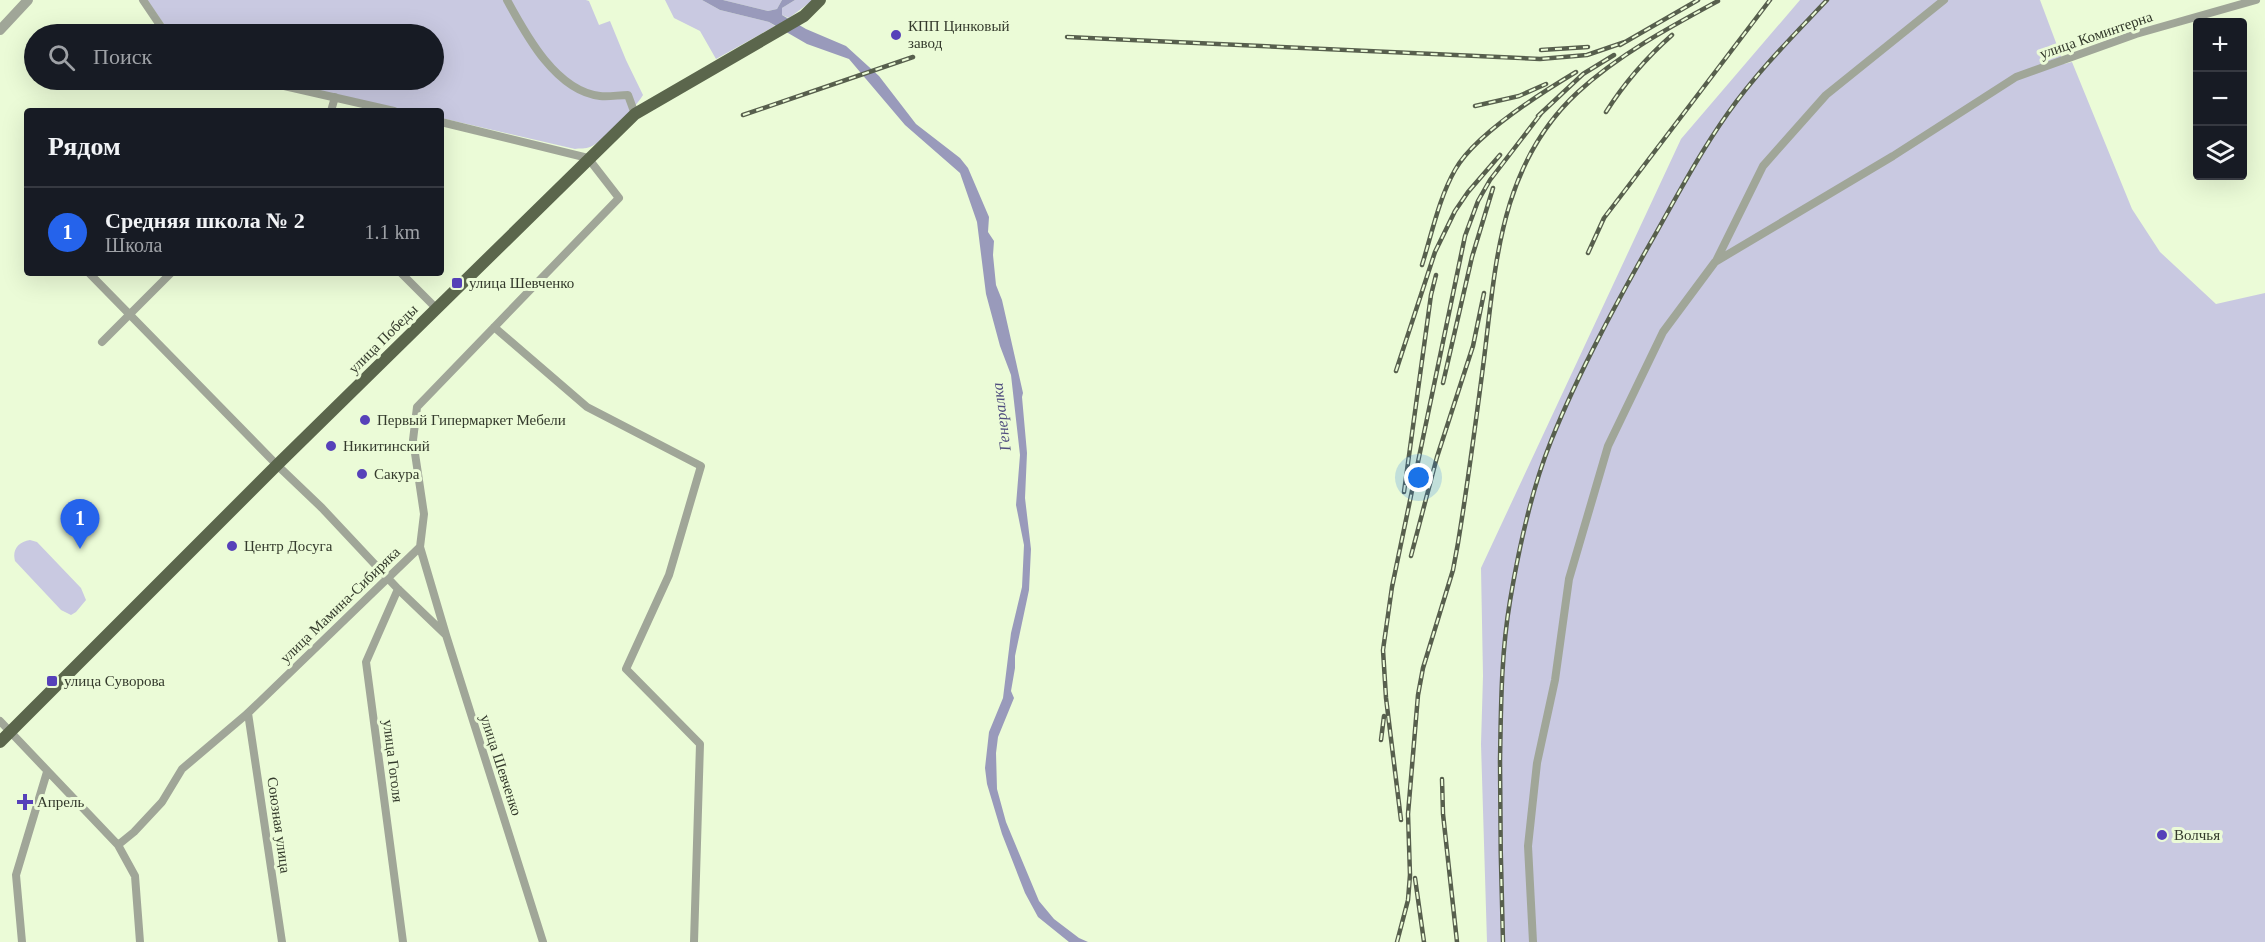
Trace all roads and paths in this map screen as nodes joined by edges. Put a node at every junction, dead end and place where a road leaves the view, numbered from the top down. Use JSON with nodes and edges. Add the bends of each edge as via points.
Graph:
{"nodes":[{"id":1,"x":28,"y":0,"type":"edge"},
{"id":2,"x":143,"y":0,"type":"edge"},
{"id":3,"x":507,"y":0,"type":"edge"},
{"id":4,"x":820,"y":0,"type":"edge"},
{"id":5,"x":1944,"y":0,"type":"edge"},
{"id":6,"x":2256,"y":0,"type":"edge"},
{"id":7,"x":159,"y":24,"type":"edge"},
{"id":8,"x":0,"y":30,"type":"edge"},
{"id":9,"x":303,"y":90,"type":"edge"},
{"id":10,"x":335,"y":97,"type":"junction"},
{"id":11,"x":332,"y":108,"type":"edge"},
{"id":12,"x":381,"y":108,"type":"edge"},
{"id":13,"x":635,"y":114,"type":"junction"},
{"id":14,"x":444,"y":124,"type":"edge"},
{"id":15,"x":588,"y":158,"type":"junction"},
{"id":16,"x":1715,"y":262,"type":"junction"},
{"id":17,"x":92,"y":276,"type":"edge"},
{"id":18,"x":168,"y":276,"type":"edge"},
{"id":19,"x":404,"y":276,"type":"edge"},
{"id":20,"x":436,"y":308,"type":"junction"},
{"id":21,"x":129,"y":314,"type":"junction"},
{"id":22,"x":494,"y":327,"type":"junction"},
{"id":23,"x":102,"y":342,"type":"dead end"},
{"id":24,"x":277,"y":465,"type":"junction"},
{"id":25,"x":420,"y":547,"type":"junction"},
{"id":26,"x":387,"y":577,"type":"junction"},
{"id":27,"x":398,"y":589,"type":"junction"},
{"id":28,"x":446,"y":635,"type":"junction"},
{"id":29,"x":248,"y":713,"type":"junction"},
{"id":30,"x":0,"y":722,"type":"edge"},
{"id":31,"x":10,"y":732,"type":"junction"},
{"id":32,"x":0,"y":742,"type":"edge"},
{"id":33,"x":47,"y":772,"type":"junction"},
{"id":34,"x":118,"y":844,"type":"junction"},
{"id":35,"x":22,"y":942,"type":"edge"},
{"id":36,"x":140,"y":942,"type":"edge"},
{"id":37,"x":282,"y":942,"type":"edge"},
{"id":38,"x":403,"y":942,"type":"edge"},
{"id":39,"x":543,"y":942,"type":"edge"},
{"id":40,"x":694,"y":942,"type":"edge"},
{"id":41,"x":1533,"y":942,"type":"edge"}],
"edges":[{"from":1,"to":8,"type":"street"},
{"from":2,"to":7,"type":"street"},
{"from":3,"to":13,"type":"street","via":[[541,57],[572,87],[599,96],[628,95]]},
{"from":4,"to":13,"type":"main road","name":"улица Победы","via":[[804,16]]},
{"from":5,"to":16,"type":"street","via":[[1826,95],[1763,166]]},
{"from":6,"to":16,"type":"street","name":"улица Коминтерна","via":[[2136,34],[2016,77]]},
{"from":9,"to":10,"type":"street"},
{"from":10,"to":11,"type":"street"},
{"from":10,"to":12,"type":"street"},
{"from":13,"to":15,"type":"main road","name":"улица Победы"},
{"from":14,"to":15,"type":"street"},
{"from":15,"to":20,"type":"main road","name":"улица Победы"},
{"from":15,"to":22,"type":"street","name":"улица Мамина-Сибиряка","via":[[619,198]]},
{"from":16,"to":41,"type":"street","via":[[1663,332],[1608,446],[1569,579],[1555,680],[1537,763],[1528,846]]},
{"from":17,"to":21,"type":"street","name":"улица Шевченко"},
{"from":18,"to":21,"type":"street"},
{"from":19,"to":20,"type":"street"},
{"from":20,"to":24,"type":"main road","name":"улица Победы"},
{"from":21,"to":23,"type":"street"},
{"from":21,"to":24,"type":"street","name":"улица Шевченко"},
{"from":22,"to":25,"type":"street","name":"улица Мамина-Сибиряка","via":[[417,407],[413,440],[424,514]]},
{"from":22,"to":40,"type":"street","via":[[587,407],[700,466],[669,575],[626,669],[700,744]]},
{"from":24,"to":26,"type":"street","name":"улица Шевченко"},
{"from":24,"to":31,"type":"main road","name":"улица Победы"},
{"from":25,"to":26,"type":"street","name":"улица Мамина-Сибиряка"},
{"from":25,"to":28,"type":"street"},
{"from":26,"to":27,"type":"street","name":"улица Шевченко"},
{"from":26,"to":29,"type":"street","name":"улица Мамина-Сибиряка"},
{"from":27,"to":28,"type":"street","name":"улица Шевченко"},
{"from":27,"to":38,"type":"street","name":"улица Гоголя","via":[[366,662]]},
{"from":28,"to":39,"type":"street","name":"улица Шевченко"},
{"from":29,"to":34,"type":"street","name":"улица Мамина-Сибиряка","via":[[182,769],[162,802]]},
{"from":29,"to":37,"type":"street","name":"Союзная улица"},
{"from":30,"to":31,"type":"street"},
{"from":31,"to":32,"type":"main road","name":"улица Победы"},
{"from":31,"to":33,"type":"street"},
{"from":33,"to":34,"type":"street"},
{"from":33,"to":35,"type":"street","via":[[16,875]]},
{"from":34,"to":36,"type":"street","via":[[135,876]]}]}
